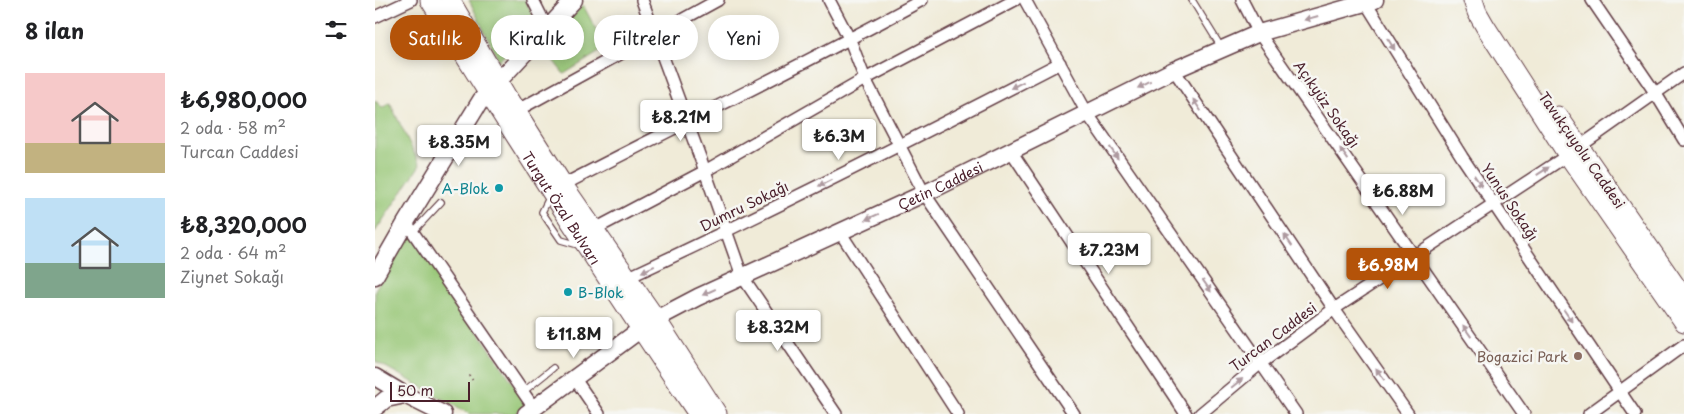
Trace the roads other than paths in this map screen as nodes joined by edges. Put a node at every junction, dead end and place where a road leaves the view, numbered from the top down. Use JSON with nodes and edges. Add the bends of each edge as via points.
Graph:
{"nodes":[{"id":1,"x":411,"y":0,"type":"edge"},
{"id":2,"x":430,"y":0,"type":"edge"},
{"id":3,"x":450,"y":0,"type":"edge"},
{"id":4,"x":533,"y":0,"type":"edge"},
{"id":5,"x":574,"y":0,"type":"edge"},
{"id":6,"x":641,"y":0,"type":"edge"},
{"id":7,"x":717,"y":0,"type":"edge"},
{"id":8,"x":829,"y":0,"type":"edge"},
{"id":9,"x":922,"y":0,"type":"edge"},
{"id":10,"x":1015,"y":0,"type":"edge"},
{"id":11,"x":1025,"y":0,"type":"edge"},
{"id":12,"x":1192,"y":0,"type":"edge"},
{"id":13,"x":1242,"y":0,"type":"edge"},
{"id":14,"x":1592,"y":0,"type":"edge"},
{"id":15,"x":1368,"y":1,"type":"edge"},
{"id":16,"x":1476,"y":3,"type":"edge"},
{"id":17,"x":540,"y":15,"type":"edge"},
{"id":18,"x":560,"y":15,"type":"edge"},
{"id":19,"x":647,"y":15,"type":"edge"},
{"id":20,"x":689,"y":15,"type":"edge"},
{"id":21,"x":375,"y":17,"type":"edge"},
{"id":22,"x":1259,"y":33,"type":"junction"},
{"id":23,"x":850,"y":40,"type":"junction"},
{"id":24,"x":1223,"y":49,"type":"junction"},
{"id":25,"x":518,"y":60,"type":"edge"},
{"id":26,"x":608,"y":60,"type":"edge"},
{"id":27,"x":664,"y":60,"type":"edge"},
{"id":28,"x":1060,"y":63,"type":"junction"},
{"id":29,"x":1174,"y":70,"type":"junction"},
{"id":30,"x":1684,"y":73,"type":"edge"},
{"id":31,"x":865,"y":80,"type":"junction"},
{"id":32,"x":493,"y":87,"type":"junction"},
{"id":33,"x":1656,"y":94,"type":"junction"},
{"id":34,"x":517,"y":111,"type":"junction"},
{"id":35,"x":1087,"y":113,"type":"junction"},
{"id":36,"x":687,"y":121,"type":"junction"},
{"id":37,"x":1684,"y":140,"type":"edge"},
{"id":38,"x":900,"y":146,"type":"junction"},
{"id":39,"x":1011,"y":151,"type":"junction"},
{"id":40,"x":1574,"y":151,"type":"junction"},
{"id":41,"x":705,"y":171,"type":"junction"},
{"id":42,"x":557,"y":189,"type":"junction"},
{"id":43,"x":924,"y":193,"type":"junction"},
{"id":44,"x":441,"y":202,"type":"dead end"},
{"id":45,"x":1493,"y":204,"type":"junction"},
{"id":46,"x":409,"y":227,"type":"junction"},
{"id":47,"x":593,"y":230,"type":"junction"},
{"id":48,"x":726,"y":232,"type":"junction"},
{"id":49,"x":840,"y":232,"type":"junction"},
{"id":50,"x":1415,"y":256,"type":"junction"},
{"id":51,"x":375,"y":276,"type":"edge"},
{"id":52,"x":742,"y":276,"type":"junction"},
{"id":53,"x":627,"y":278,"type":"junction"},
{"id":54,"x":1684,"y":298,"type":"edge"},
{"id":55,"x":1335,"y":309,"type":"junction"},
{"id":56,"x":1684,"y":322,"type":"edge"},
{"id":57,"x":648,"y":324,"type":"junction"},
{"id":58,"x":1684,"y":345,"type":"edge"},
{"id":59,"x":1261,"y":363,"type":"junction"},
{"id":60,"x":553,"y":368,"type":"dead end"},
{"id":61,"x":375,"y":378,"type":"edge"},
{"id":62,"x":575,"y":379,"type":"junction"},
{"id":63,"x":375,"y":384,"type":"edge"},
{"id":64,"x":375,"y":390,"type":"edge"},
{"id":65,"x":523,"y":392,"type":"junction"},
{"id":66,"x":1619,"y":392,"type":"junction"},
{"id":67,"x":405,"y":395,"type":"junction"},
{"id":68,"x":375,"y":402,"type":"edge"},
{"id":69,"x":375,"y":408,"type":"edge"},
{"id":70,"x":530,"y":411,"type":"edge"},
{"id":71,"x":443,"y":414,"type":"edge"},
{"id":72,"x":599,"y":414,"type":"edge"},
{"id":73,"x":699,"y":414,"type":"edge"},
{"id":74,"x":717,"y":414,"type":"edge"},
{"id":75,"x":835,"y":414,"type":"edge"},
{"id":76,"x":958,"y":414,"type":"edge"},
{"id":77,"x":1073,"y":414,"type":"edge"},
{"id":78,"x":1186,"y":414,"type":"edge"},
{"id":79,"x":1200,"y":414,"type":"edge"},
{"id":80,"x":1296,"y":414,"type":"edge"},
{"id":81,"x":1408,"y":414,"type":"edge"},
{"id":82,"x":1525,"y":414,"type":"edge"},
{"id":83,"x":1589,"y":414,"type":"edge"},
{"id":84,"x":1635,"y":414,"type":"edge"}],
"edges":[{"from":1,"to":21,"type":"street"},
{"from":2,"to":32,"type":"main road","name":"Turgut Özal Bulvarı"},
{"from":3,"to":32,"type":"main road","name":"Turgut Özal Bulvarı"},
{"from":4,"to":17,"type":"street"},
{"from":5,"to":18,"type":"street"},
{"from":6,"to":19,"type":"street"},
{"from":7,"to":20,"type":"street"},
{"from":8,"to":23,"type":"street"},
{"from":9,"to":23,"type":"street"},
{"from":10,"to":31,"type":"street"},
{"from":11,"to":28,"type":"street"},
{"from":12,"to":24,"type":"lane"},
{"from":13,"to":22,"type":"street","name":"Açıkyüz Sokağı"},
{"from":14,"to":33,"type":"street"},
{"from":15,"to":22,"type":"street","name":"Çetin Caddesi","one_way":true},
{"from":15,"to":45,"type":"street","name":"Yunus Sokağı","one_way":true},
{"from":16,"to":40,"type":"main road","name":"Tavukçuyolu Caddesi","via":[[1491,14]]},
{"from":22,"to":24,"type":"street","name":"Çetin Caddesi"},
{"from":50,"to":22,"type":"street","name":"Açıkyüz Sokağı","one_way":true},
{"from":23,"to":31,"type":"street"},
{"from":23,"to":36,"type":"street"},
{"from":24,"to":29,"type":"street","name":"Çetin Caddesi"},
{"from":25,"to":32,"type":"street"},
{"from":26,"to":34,"type":"street"},
{"from":27,"to":36,"type":"street"},
{"from":28,"to":35,"type":"street"},
{"from":28,"to":38,"type":"street","name":"Dumru Sokağı","one_way":true},
{"from":29,"to":35,"type":"street","name":"Çetin Caddesi","one_way":true},
{"from":55,"to":29,"type":"street","one_way":true},
{"from":30,"to":33,"type":"street","name":"Turcan Caddesi"},
{"from":31,"to":38,"type":"street"},
{"from":31,"to":41,"type":"street"},
{"from":32,"to":34,"type":"main road","name":"Turgut Özal Bulvarı"},
{"from":32,"to":42,"type":"main road","name":"Turgut Özal Bulvarı"},
{"from":32,"to":46,"type":"street","via":[[476,108]]},
{"from":33,"to":37,"type":"street"},
{"from":33,"to":40,"type":"street","name":"Turcan Caddesi"},
{"from":34,"to":42,"type":"main road","name":"Turgut Özal Bulvarı"},
{"from":35,"to":39,"type":"street","name":"Çetin Caddesi"},
{"from":35,"to":59,"type":"street","one_way":true},
{"from":36,"to":41,"type":"street"},
{"from":36,"to":42,"type":"street"},
{"from":38,"to":43,"type":"street"},
{"from":38,"to":48,"type":"street","name":"Dumru Sokağı","one_way":true},
{"from":39,"to":43,"type":"street","name":"Çetin Caddesi"},
{"from":39,"to":78,"type":"street"},
{"from":45,"to":40,"type":"street","name":"Turcan Caddesi","one_way":true},
{"from":40,"to":54,"type":"main road","name":"Tavukçuyolu Caddesi"},
{"from":40,"to":56,"type":"main road","name":"Tavukçuyolu Caddesi"},
{"from":41,"to":47,"type":"street"},
{"from":41,"to":48,"type":"street"},
{"from":42,"to":47,"type":"main road","name":"Turgut Özal Bulvarı"},
{"from":42,"to":57,"type":"main road","name":"Turgut Özal Bulvarı","via":[[588,248]]},
{"from":43,"to":49,"type":"street","name":"Çetin Caddesi","one_way":true},
{"from":43,"to":77,"type":"street"},
{"from":44,"to":46,"type":"lane"},
{"from":45,"to":50,"type":"street","name":"Turcan Caddesi"},
{"from":45,"to":66,"type":"street","name":"Yunus Sokağı","one_way":true},
{"from":46,"to":51,"type":"street"},
{"from":46,"to":65,"type":"street"},
{"from":47,"to":53,"type":"main road","name":"Turgut Özal Bulvarı"},
{"from":48,"to":52,"type":"street"},
{"from":48,"to":53,"type":"street","name":"Dumru Sokağı","one_way":true},
{"from":49,"to":52,"type":"street","name":"Çetin Caddesi"},
{"from":49,"to":76,"type":"street"},
{"from":50,"to":55,"type":"street","name":"Turcan Caddesi"},
{"from":82,"to":50,"type":"street","name":"Açıkyüz Sokağı","one_way":true},
{"from":52,"to":57,"type":"street","name":"Çetin Caddesi","one_way":true},
{"from":52,"to":75,"type":"street"},
{"from":53,"to":57,"type":"main road","name":"Turgut Özal Bulvarı"},
{"from":55,"to":59,"type":"street","name":"Turcan Caddesi"},
{"from":81,"to":55,"type":"street","one_way":true},
{"from":57,"to":62,"type":"street","name":"Çetin Caddesi"},
{"from":57,"to":73,"type":"main road","name":"Turgut Özal Bulvarı"},
{"from":57,"to":74,"type":"main road","name":"Turgut Özal Bulvarı"},
{"from":58,"to":66,"type":"street"},
{"from":79,"to":59,"type":"street","name":"Turcan Caddesi","one_way":true},
{"from":59,"to":80,"type":"street"},
{"from":60,"to":65,"type":"lane"},
{"from":61,"to":67,"type":"street"},
{"from":62,"to":70,"type":"street","name":"Çetin Caddesi"},
{"from":62,"to":72,"type":"street"},
{"from":63,"to":67,"type":"street"},
{"from":64,"to":68,"type":"street"},
{"from":65,"to":70,"type":"street"},
{"from":66,"to":83,"type":"street"},
{"from":66,"to":84,"type":"street","name":"Yunus Sokağı"},
{"from":67,"to":69,"type":"street","via":[[386,399]]},
{"from":67,"to":71,"type":"street"}]}
